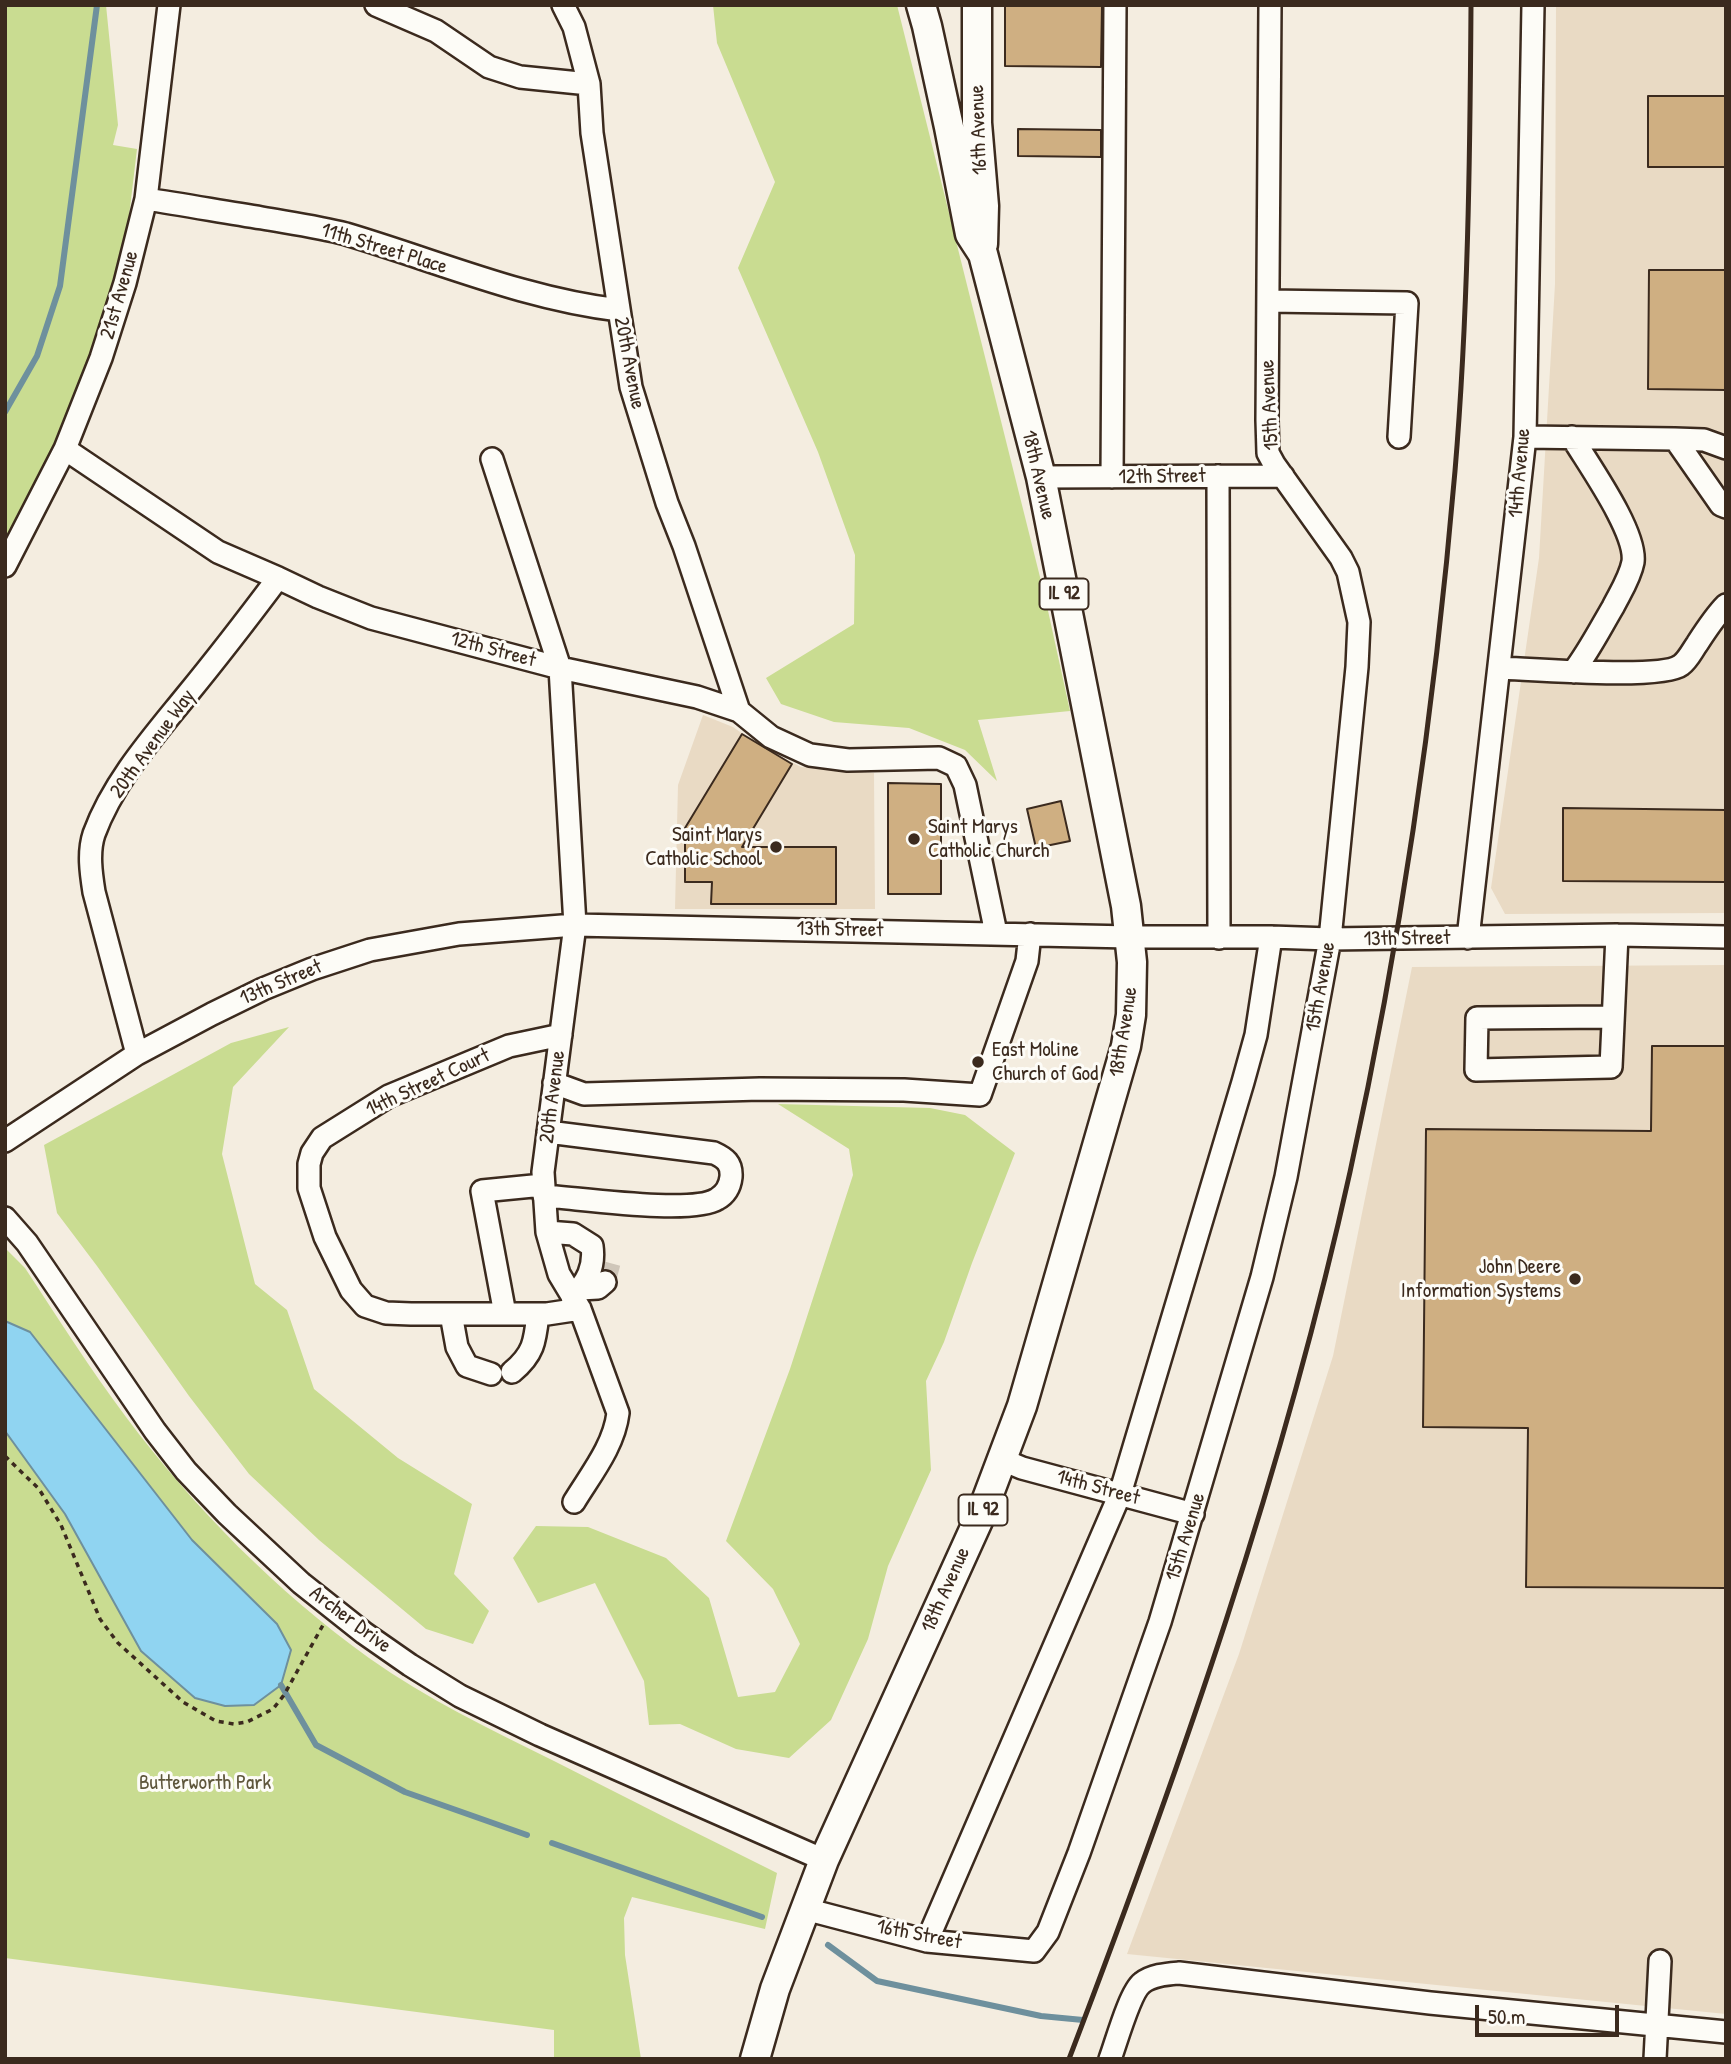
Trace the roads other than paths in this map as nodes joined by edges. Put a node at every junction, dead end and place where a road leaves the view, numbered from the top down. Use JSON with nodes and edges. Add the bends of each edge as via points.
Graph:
{"nodes":[{"id":1,"x":169,"y":5,"type":"edge"},
{"id":2,"x":376,"y":5,"type":"edge"},
{"id":3,"x":563,"y":5,"type":"edge"},
{"id":4,"x":921,"y":5,"type":"edge"},
{"id":5,"x":977,"y":5,"type":"edge"},
{"id":6,"x":1115,"y":5,"type":"edge"},
{"id":7,"x":1270,"y":5,"type":"edge"},
{"id":8,"x":1533,"y":5,"type":"edge"},
{"id":9,"x":589,"y":84,"type":"junction"},
{"id":10,"x":146,"y":199,"type":"junction"},
{"id":11,"x":983,"y":254,"type":"junction"},
{"id":12,"x":1268,"y":302,"type":"junction"},
{"id":13,"x":619,"y":310,"type":"junction"},
{"id":14,"x":1398,"y":437,"type":"dead end"},
{"id":15,"x":1525,"y":437,"type":"junction"},
{"id":16,"x":1572,"y":437,"type":"junction"},
{"id":17,"x":1675,"y":439,"type":"junction"},
{"id":18,"x":1726,"y":448,"type":"edge"},
{"id":19,"x":65,"y":449,"type":"junction"},
{"id":20,"x":492,"y":459,"type":"dead end"},
{"id":21,"x":1218,"y":476,"type":"junction"},
{"id":22,"x":1283,"y":476,"type":"junction"},
{"id":23,"x":1041,"y":477,"type":"junction"},
{"id":24,"x":1112,"y":477,"type":"junction"},
{"id":25,"x":1726,"y":507,"type":"edge"},
{"id":26,"x":5,"y":566,"type":"edge"},
{"id":27,"x":278,"y":578,"type":"junction"},
{"id":28,"x":1726,"y":605,"type":"edge"},
{"id":29,"x":560,"y":668,"type":"junction"},
{"id":30,"x":1500,"y":668,"type":"junction"},
{"id":31,"x":1573,"y":672,"type":"junction"},
{"id":32,"x":740,"y":711,"type":"junction"},
{"id":33,"x":576,"y":925,"type":"junction"},
{"id":34,"x":996,"y":933,"type":"junction"},
{"id":35,"x":1030,"y":934,"type":"junction"},
{"id":36,"x":1618,"y":935,"type":"junction"},
{"id":37,"x":1130,"y":937,"type":"junction"},
{"id":38,"x":1219,"y":937,"type":"junction"},
{"id":39,"x":1271,"y":937,"type":"junction"},
{"id":40,"x":1726,"y":937,"type":"edge"},
{"id":41,"x":1468,"y":938,"type":"junction"},
{"id":42,"x":1330,"y":939,"type":"junction"},
{"id":43,"x":1612,"y":1017,"type":"junction"},
{"id":44,"x":561,"y":1035,"type":"junction"},
{"id":45,"x":137,"y":1054,"type":"junction"},
{"id":46,"x":554,"y":1083,"type":"junction"},
{"id":47,"x":548,"y":1132,"type":"junction"},
{"id":48,"x":5,"y":1141,"type":"edge"},
{"id":49,"x":544,"y":1190,"type":"junction"},
{"id":50,"x":5,"y":1218,"type":"edge"},
{"id":51,"x":548,"y":1232,"type":"junction"},
{"id":52,"x":592,"y":1245,"type":"junction"},
{"id":53,"x":577,"y":1298,"type":"junction"},
{"id":54,"x":451,"y":1314,"type":"junction"},
{"id":55,"x":505,"y":1314,"type":"junction"},
{"id":56,"x":538,"y":1314,"type":"junction"},
{"id":57,"x":512,"y":1372,"type":"dead end"},
{"id":58,"x":491,"y":1374,"type":"dead end"},
{"id":59,"x":1003,"y":1460,"type":"junction"},
{"id":60,"x":1120,"y":1494,"type":"junction"},
{"id":61,"x":574,"y":1502,"type":"dead end"},
{"id":62,"x":1193,"y":1514,"type":"junction"},
{"id":63,"x":824,"y":1860,"type":"junction"},
{"id":64,"x":805,"y":1909,"type":"junction"},
{"id":65,"x":927,"y":1941,"type":"junction"},
{"id":66,"x":1034,"y":1951,"type":"joint"},
{"id":67,"x":1660,"y":1961,"type":"dead end"},
{"id":68,"x":1657,"y":2026,"type":"junction"},
{"id":69,"x":1726,"y":2032,"type":"edge"},
{"id":70,"x":755,"y":2059,"type":"edge"},
{"id":71,"x":1110,"y":2059,"type":"edge"},
{"id":72,"x":1655,"y":2059,"type":"edge"}],
"edges":[{"from":1,"to":10,"type":"street","name":"21st Avenue"},
{"from":2,"to":9,"type":"street","via":[[436,31],[489,67],[520,77]]},
{"from":3,"to":9,"type":"street","name":"20th Avenue","via":[[574,27]]},
{"from":4,"to":11,"type":"main road","name":"18th Avenue","number":"IL 92","via":[[970,234]]},
{"from":5,"to":11,"type":"main road","name":"16th Avenue","number":"IL 92"},
{"from":6,"to":24,"type":"street"},
{"from":7,"to":12,"type":"street","name":"15th Avenue"},
{"from":8,"to":15,"type":"street","name":"14th Avenue"},
{"from":9,"to":13,"type":"street","name":"20th Avenue"},
{"from":10,"to":13,"type":"street","name":"11th Street Place","via":[[306,225],[479,278]]},
{"from":10,"to":19,"type":"street","name":"21st Avenue","via":[[102,358]]},
{"from":11,"to":23,"type":"main road","name":"18th Avenue","number":"IL 92"},
{"from":12,"to":14,"type":"street","via":[[1407,303]]},
{"from":12,"to":22,"type":"street","name":"15th Avenue","via":[[1268,453]]},
{"from":13,"to":32,"type":"street","name":"20th Avenue","via":[[640,419]]},
{"from":15,"to":16,"type":"street"},
{"from":15,"to":30,"type":"street","name":"14th Avenue"},
{"from":16,"to":17,"type":"street"},
{"from":16,"to":31,"type":"street","via":[[1621,522],[1633,561],[1628,580]]},
{"from":17,"to":18,"type":"street","via":[[1704,440]]},
{"from":17,"to":25,"type":"street"},
{"from":19,"to":26,"type":"street","name":"21st Avenue"},
{"from":19,"to":27,"type":"street","name":"12th Street","via":[[218,552]]},
{"from":20,"to":29,"type":"street","name":"20th Avenue"},
{"from":21,"to":22,"type":"street","name":"12th Street"},
{"from":21,"to":24,"type":"street","name":"12th Street"},
{"from":21,"to":38,"type":"street"},
{"from":22,"to":42,"type":"street","name":"15th Avenue","via":[[1341,558],[1359,622]]},
{"from":23,"to":24,"type":"street","name":"12th Street"},
{"from":23,"to":37,"type":"main road","name":"18th Avenue","number":"IL 92"},
{"from":27,"to":29,"type":"street","name":"12th Street","via":[[371,618]]},
{"from":27,"to":45,"type":"street","name":"20th Avenue Way","via":[[140,753],[94,835],[94,892]]},
{"from":28,"to":31,"type":"street","via":[[1676,669]]},
{"from":29,"to":32,"type":"street","name":"12th Street"},
{"from":29,"to":33,"type":"street","name":"20th Avenue"},
{"from":30,"to":31,"type":"street"},
{"from":30,"to":41,"type":"street","name":"14th Avenue"},
{"from":32,"to":34,"type":"street","name":"12th Street","via":[[771,737],[810,755],[874,761],[939,758],[956,766],[965,785]]},
{"from":33,"to":34,"type":"street","name":"13th Street"},
{"from":33,"to":44,"type":"street","name":"20th Avenue"},
{"from":33,"to":45,"type":"street","name":"13th Street","via":[[459,934],[370,950],[263,989]]},
{"from":34,"to":35,"type":"street","name":"13th Street"},
{"from":35,"to":37,"type":"street","name":"13th Street"},
{"from":35,"to":46,"type":"street","via":[[1027,961],[980,1095],[760,1089],[584,1094]]},
{"from":36,"to":40,"type":"street","name":"13th Street"},
{"from":36,"to":41,"type":"street","name":"13th Street"},
{"from":36,"to":43,"type":"street"},
{"from":37,"to":38,"type":"street","name":"13th Street"},
{"from":37,"to":59,"type":"main road","name":"18th Avenue","number":"IL 92","via":[[1132,990],[1126,1046]]},
{"from":38,"to":39,"type":"street","name":"13th Street"},
{"from":39,"to":42,"type":"street","name":"13th Street"},
{"from":39,"to":60,"type":"street","via":[[1256,1035]]},
{"from":41,"to":42,"type":"street","name":"13th Street"},
{"from":42,"to":62,"type":"street","name":"15th Avenue","via":[[1286,1177],[1243,1348]]},
{"from":43,"to":43,"type":"street","via":[[1611,1067],[1476,1070],[1477,1018]]},
{"from":44,"to":46,"type":"street","name":"20th Avenue"},
{"from":44,"to":54,"type":"street","name":"14th Street Court","via":[[509,1046],[389,1096],[322,1138],[312,1153],[309,1188],[316,1214],[351,1290],[365,1306],[386,1313]]},
{"from":45,"to":48,"type":"street","name":"13th Street"},
{"from":46,"to":47,"type":"street","name":"20th Avenue"},
{"from":47,"to":49,"type":"street","name":"20th Avenue"},
{"from":47,"to":49,"type":"street","via":[[714,1153],[729,1163],[730,1183],[717,1200],[698,1206]]},
{"from":49,"to":51,"type":"street","name":"20th Avenue"},
{"from":49,"to":55,"type":"street","via":[[482,1191]]},
{"from":50,"to":63,"type":"street","name":"Archer Drive","via":[[186,1471],[332,1608],[460,1696]]},
{"from":51,"to":52,"type":"street","via":[[573,1234]]},
{"from":51,"to":53,"type":"street","name":"20th Avenue","via":[[559,1274]]},
{"from":52,"to":53,"type":"street","via":[[594,1260]]},
{"from":52,"to":53,"type":"street","name":"14th Street Court","via":[[603,1253],[608,1272],[597,1288]]},
{"from":53,"to":56,"type":"street","name":"14th Street Court"},
{"from":53,"to":61,"type":"street","name":"20th Avenue","via":[[618,1413],[610,1444]]},
{"from":54,"to":55,"type":"street","name":"14th Street Court"},
{"from":54,"to":58,"type":"street","via":[[457,1347],[467,1366]]},
{"from":55,"to":56,"type":"street","name":"14th Street Court"},
{"from":56,"to":57,"type":"street","via":[[532,1351]]},
{"from":59,"to":60,"type":"street","name":"14th Street"},
{"from":59,"to":63,"type":"main road","name":"18th Avenue","number":"IL 92"},
{"from":60,"to":62,"type":"street","name":"14th Street"},
{"from":60,"to":65,"type":"street"},
{"from":62,"to":66,"type":"street","name":"15th Avenue","via":[[1079,1853],[1048,1932]]},
{"from":63,"to":64,"type":"main road","name":"18th Avenue","number":"IL 92"},
{"from":64,"to":65,"type":"street","name":"16th Street"},
{"from":64,"to":70,"type":"main road","name":"18th Avenue","number":"IL 92"},
{"from":65,"to":66,"type":"street","name":"16th Street"},
{"from":67,"to":68,"type":"street"},
{"from":68,"to":69,"type":"street"},
{"from":68,"to":71,"type":"street","via":[[1179,1973],[1142,1983]]},
{"from":68,"to":72,"type":"street"}]}
